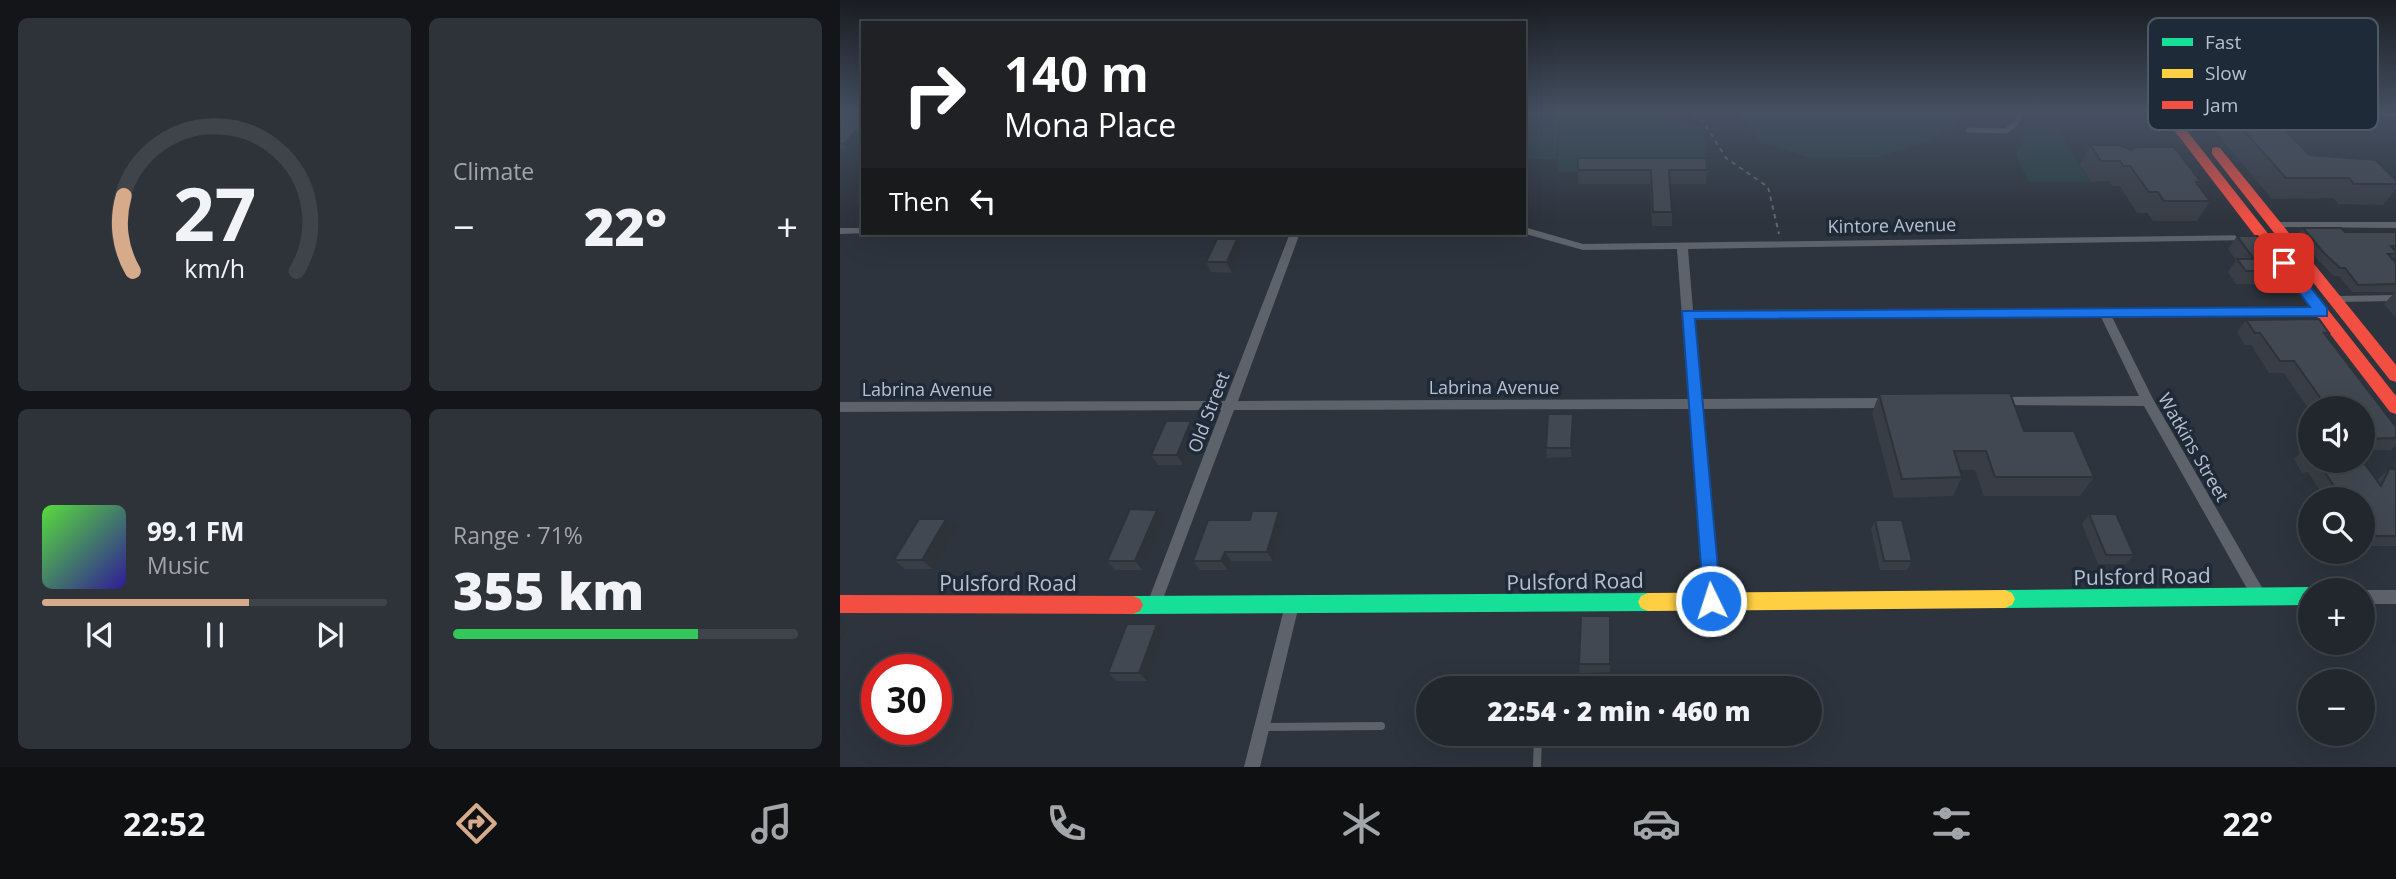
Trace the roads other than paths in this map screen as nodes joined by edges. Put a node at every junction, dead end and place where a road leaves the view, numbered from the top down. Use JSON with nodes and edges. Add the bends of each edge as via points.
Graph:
{"nodes":[{"id":1,"x":2195,"y":149,"type":"edge"},
{"id":2,"x":2214,"y":149,"type":"edge"},
{"id":3,"x":2275,"y":225,"type":"junction"},
{"id":4,"x":2396,"y":225,"type":"edge"},
{"id":5,"x":840,"y":231,"type":"edge"},
{"id":6,"x":861,"y":231,"type":"edge"},
{"id":7,"x":1526,"y":231,"type":"edge"},
{"id":8,"x":1294,"y":235,"type":"edge"},
{"id":9,"x":2264,"y":237,"type":"junction"},
{"id":10,"x":1682,"y":246,"type":"junction"},
{"id":11,"x":2396,"y":298,"type":"edge"},
{"id":12,"x":2333,"y":299,"type":"junction"},
{"id":13,"x":2322,"y":312,"type":"junction"},
{"id":14,"x":2105,"y":313,"type":"junction"},
{"id":15,"x":1688,"y":314,"type":"junction"},
{"id":16,"x":2361,"y":364,"type":"junction"},
{"id":17,"x":2393,"y":368,"type":"edge"},
{"id":18,"x":2148,"y":401,"type":"junction"},
{"id":19,"x":1983,"y":402,"type":"edge"},
{"id":20,"x":1901,"y":403,"type":"edge"},
{"id":21,"x":1230,"y":405,"type":"junction"},
{"id":22,"x":1695,"y":405,"type":"junction"},
{"id":23,"x":840,"y":407,"type":"edge"},
{"id":24,"x":2396,"y":408,"type":"edge"},
{"id":25,"x":2259,"y":596,"type":"junction"},
{"id":26,"x":2298,"y":596,"type":"edge"},
{"id":27,"x":2375,"y":597,"type":"edge"},
{"id":28,"x":2396,"y":597,"type":"edge"},
{"id":29,"x":1711,"y":601,"type":"junction"},
{"id":30,"x":840,"y":604,"type":"edge"},
{"id":31,"x":1154,"y":604,"type":"junction"},
{"id":32,"x":1292,"y":605,"type":"junction"},
{"id":33,"x":1381,"y":726,"type":"dead end"},
{"id":34,"x":1262,"y":727,"type":"junction"},
{"id":35,"x":1538,"y":746,"type":"edge"},
{"id":36,"x":1252,"y":767,"type":"edge"},
{"id":37,"x":1537,"y":767,"type":"edge"}],
"edges":[{"from":1,"to":9,"type":"main road"},
{"from":2,"to":3,"type":"main road"},
{"from":3,"to":4,"type":"street"},
{"from":3,"to":12,"type":"main road"},
{"from":5,"to":6,"type":"street"},
{"from":7,"to":10,"type":"street","name":"Kintore Avenue","via":[[1583,247]]},
{"from":8,"to":21,"type":"street","name":"Old Street"},
{"from":9,"to":10,"type":"street","name":"Kintore Avenue"},
{"from":9,"to":13,"type":"main road"},
{"from":10,"to":15,"type":"street"},
{"from":11,"to":12,"type":"lane"},
{"from":12,"to":17,"type":"main road"},
{"from":13,"to":14,"type":"street"},
{"from":13,"to":16,"type":"main road"},
{"from":14,"to":15,"type":"street"},
{"from":14,"to":18,"type":"street","name":"Watkins Street"},
{"from":15,"to":22,"type":"street"},
{"from":16,"to":17,"type":"main road"},
{"from":16,"to":24,"type":"main road"},
{"from":18,"to":19,"type":"street"},
{"from":18,"to":25,"type":"street","name":"Watkins Street"},
{"from":20,"to":22,"type":"street","name":"Labrina Avenue"},
{"from":21,"to":22,"type":"street","name":"Labrina Avenue"},
{"from":21,"to":23,"type":"street","name":"Labrina Avenue"},
{"from":21,"to":31,"type":"street","name":"Old Street"},
{"from":22,"to":29,"type":"street"},
{"from":25,"to":26,"type":"main road","name":"Pulsford Road"},
{"from":25,"to":29,"type":"main road","name":"Pulsford Road"},
{"from":27,"to":28,"type":"street"},
{"from":29,"to":32,"type":"main road","name":"Pulsford Road"},
{"from":30,"to":31,"type":"main road","name":"Pulsford Road"},
{"from":31,"to":32,"type":"main road","name":"Pulsford Road"},
{"from":32,"to":34,"type":"street"},
{"from":33,"to":34,"type":"lane"},
{"from":34,"to":36,"type":"street"},
{"from":35,"to":37,"type":"lane"}]}
